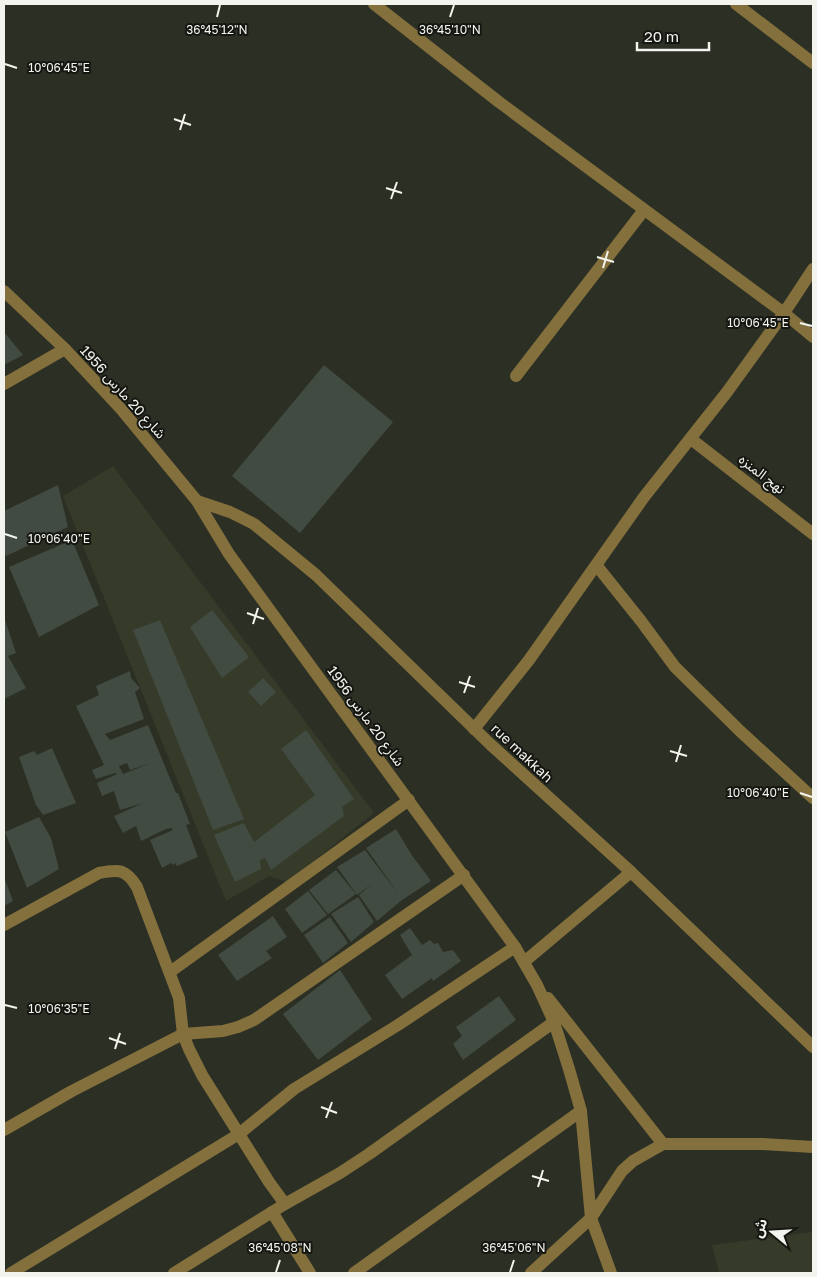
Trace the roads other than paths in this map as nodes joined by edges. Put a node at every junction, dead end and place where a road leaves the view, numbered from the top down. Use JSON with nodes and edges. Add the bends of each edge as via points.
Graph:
{"nodes":[{"id":1,"x":374,"y":4,"type":"edge"},
{"id":2,"x":736,"y":4,"type":"edge"},
{"id":3,"x":813,"y":63,"type":"edge"},
{"id":4,"x":644,"y":210,"type":"junction"},
{"id":5,"x":813,"y":270,"type":"edge"},
{"id":6,"x":4,"y":291,"type":"edge"},
{"id":7,"x":784,"y":313,"type":"junction"},
{"id":8,"x":813,"y":337,"type":"edge"},
{"id":9,"x":65,"y":349,"type":"junction"},
{"id":10,"x":516,"y":376,"type":"dead end"},
{"id":11,"x":4,"y":384,"type":"edge"},
{"id":12,"x":691,"y":439,"type":"junction"},
{"id":13,"x":197,"y":501,"type":"junction"},
{"id":14,"x":813,"y":534,"type":"edge"},
{"id":15,"x":596,"y":566,"type":"junction"},
{"id":16,"x":474,"y":729,"type":"junction"},
{"id":17,"x":813,"y":798,"type":"edge"},
{"id":18,"x":409,"y":800,"type":"junction"},
{"id":19,"x":631,"y":872,"type":"junction"},
{"id":20,"x":464,"y":875,"type":"junction"},
{"id":21,"x":4,"y":925,"type":"edge"},
{"id":22,"x":515,"y":947,"type":"junction"},
{"id":23,"x":524,"y":962,"type":"junction"},
{"id":24,"x":170,"y":972,"type":"junction"},
{"id":25,"x":537,"y":985,"type":"junction"},
{"id":26,"x":554,"y":1022,"type":"junction"},
{"id":27,"x":183,"y":1034,"type":"junction"},
{"id":28,"x":813,"y":1047,"type":"edge"},
{"id":29,"x":580,"y":1111,"type":"junction"},
{"id":30,"x":4,"y":1130,"type":"edge"},
{"id":31,"x":240,"y":1134,"type":"junction"},
{"id":32,"x":662,"y":1144,"type":"junction"},
{"id":33,"x":813,"y":1147,"type":"edge"},
{"id":34,"x":285,"y":1204,"type":"junction"},
{"id":35,"x":272,"y":1212,"type":"junction"},
{"id":36,"x":591,"y":1218,"type":"junction"},
{"id":37,"x":11,"y":1273,"type":"edge"},
{"id":38,"x":174,"y":1273,"type":"edge"},
{"id":39,"x":310,"y":1273,"type":"edge"},
{"id":40,"x":354,"y":1273,"type":"edge"},
{"id":41,"x":531,"y":1273,"type":"edge"},
{"id":42,"x":611,"y":1273,"type":"edge"}],
"edges":[{"from":1,"to":4,"type":"street"},
{"from":2,"to":3,"type":"street"},
{"from":4,"to":7,"type":"street"},
{"from":4,"to":10,"type":"street"},
{"from":5,"to":7,"type":"street"},
{"from":6,"to":9,"type":"street","name":"شارع 20 مارس 1956"},
{"from":7,"to":8,"type":"street"},
{"from":7,"to":12,"type":"street"},
{"from":9,"to":11,"type":"street"},
{"from":9,"to":13,"type":"street","name":"شارع 20 مارس 1956","via":[[121,409]]},
{"from":12,"to":14,"type":"street","name":"نهج المنزه"},
{"from":12,"to":15,"type":"street","via":[[644,497]]},
{"from":13,"to":16,"type":"street","name":"rue makkah","via":[[254,524],[316,575]]},
{"from":13,"to":18,"type":"street","name":"شارع 20 مارس 1956","via":[[228,554]]},
{"from":15,"to":16,"type":"street","via":[[529,660]]},
{"from":15,"to":17,"type":"street","via":[[675,667]]},
{"from":16,"to":19,"type":"street","name":"rue makkah"},
{"from":18,"to":20,"type":"street","name":"شارع 20 مارس 1956"},
{"from":18,"to":24,"type":"street"},
{"from":19,"to":23,"type":"street"},
{"from":19,"to":28,"type":"street","name":"rue makkah"},
{"from":20,"to":22,"type":"street","name":"شارع 20 مارس 1956"},
{"from":20,"to":27,"type":"street","via":[[254,1020],[222,1031]]},
{"from":21,"to":24,"type":"street","via":[[99,873],[116,870],[130,875],[137,887]]},
{"from":22,"to":23,"type":"street","name":"شارع 20 مارس 1956"},
{"from":22,"to":31,"type":"street","via":[[294,1089]]},
{"from":23,"to":25,"type":"street","name":"شارع 20 مارس 1956"},
{"from":24,"to":27,"type":"street","via":[[179,998]]},
{"from":25,"to":26,"type":"street","name":"شارع 20 مارس 1956"},
{"from":25,"to":32,"type":"street"},
{"from":26,"to":29,"type":"street","name":"شارع 20 مارس 1956"},
{"from":26,"to":34,"type":"street","via":[[369,1154]]},
{"from":27,"to":30,"type":"street","via":[[72,1090]]},
{"from":27,"to":31,"type":"street","via":[[202,1075]]},
{"from":29,"to":36,"type":"street","name":"شارع 20 مارس 1956"},
{"from":29,"to":40,"type":"street"},
{"from":31,"to":34,"type":"street"},
{"from":31,"to":37,"type":"street"},
{"from":32,"to":33,"type":"street"},
{"from":32,"to":36,"type":"street","via":[[622,1171]]},
{"from":34,"to":35,"type":"street"},
{"from":35,"to":38,"type":"street"},
{"from":35,"to":39,"type":"street"},
{"from":36,"to":41,"type":"street"},
{"from":36,"to":42,"type":"street","name":"شارع 20 مارس 1956"}]}
